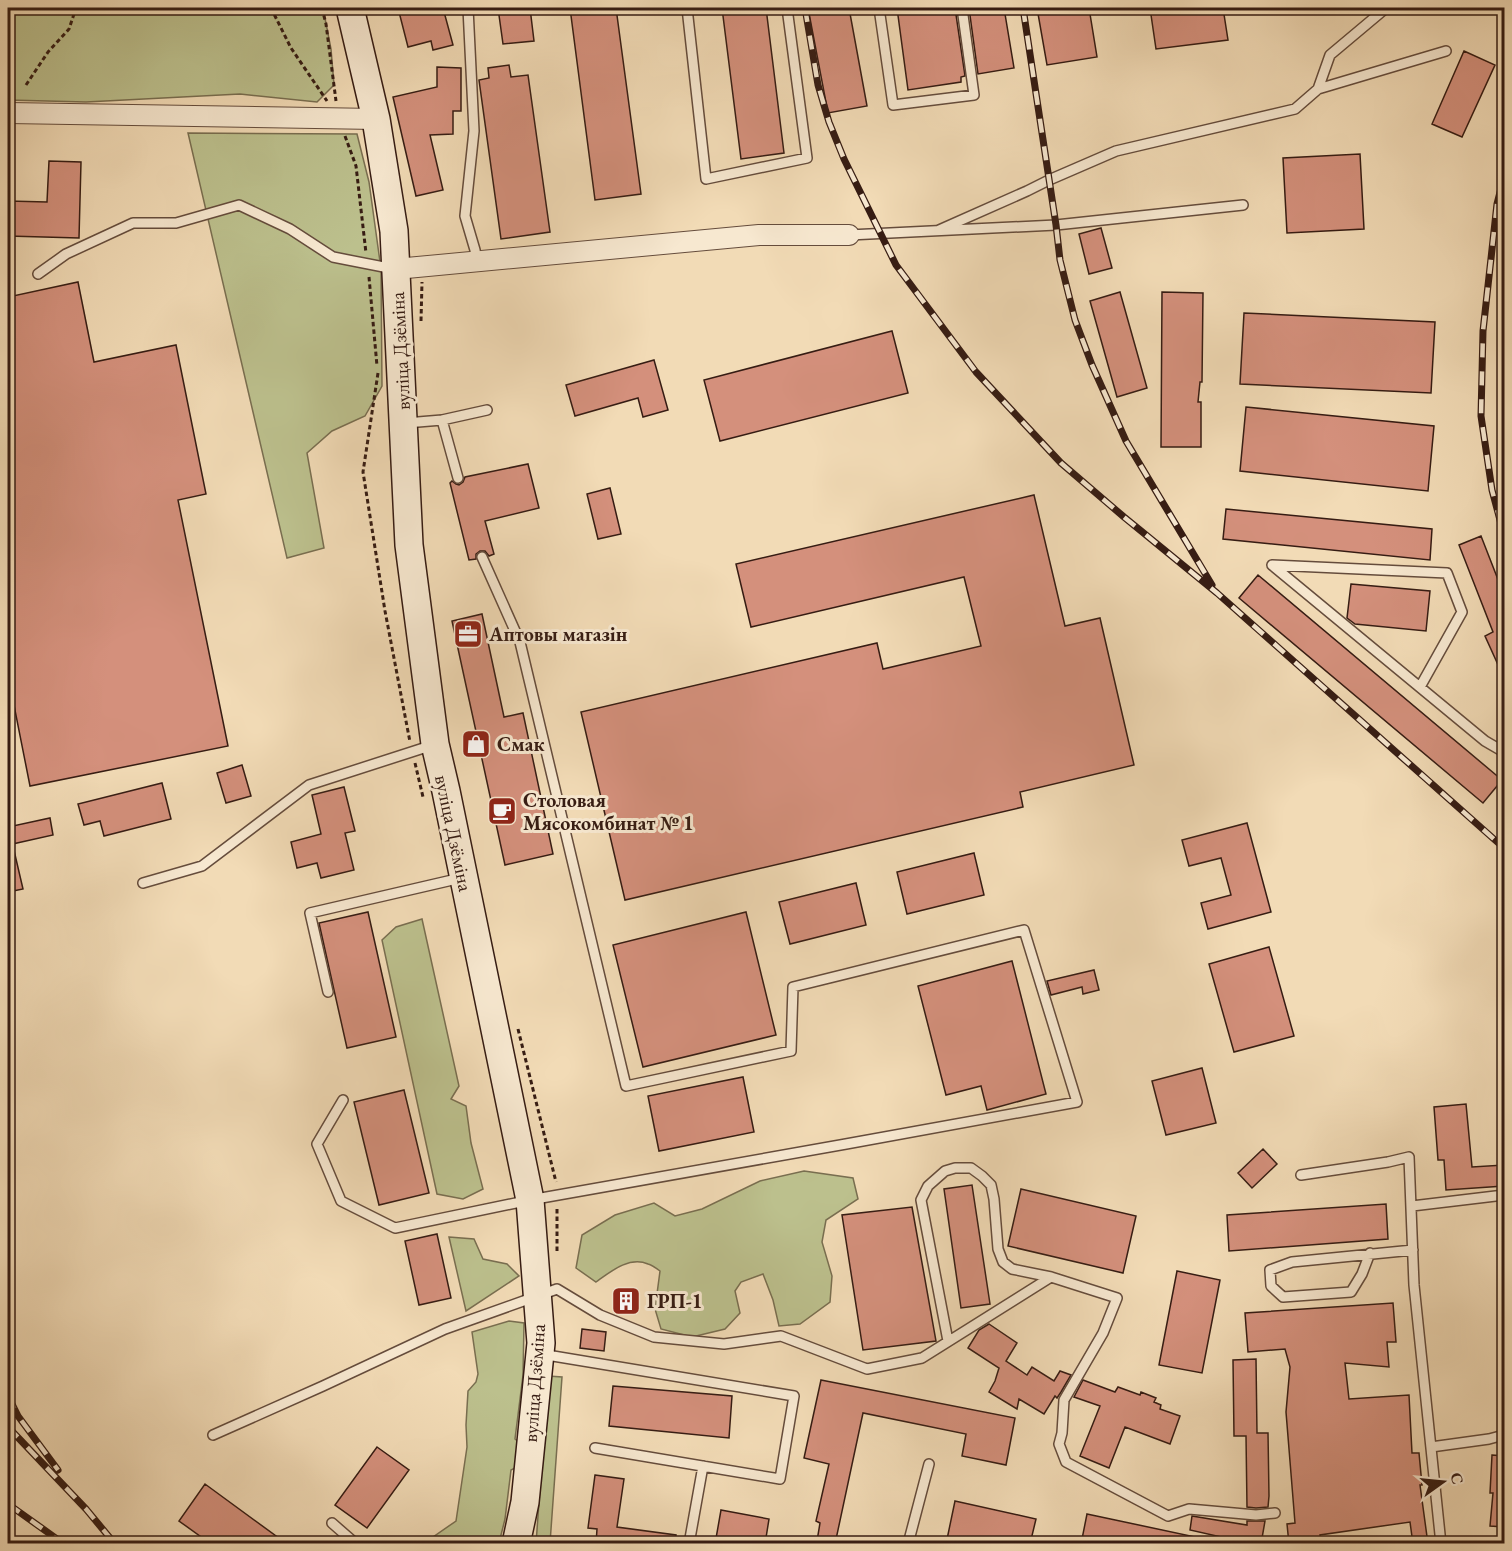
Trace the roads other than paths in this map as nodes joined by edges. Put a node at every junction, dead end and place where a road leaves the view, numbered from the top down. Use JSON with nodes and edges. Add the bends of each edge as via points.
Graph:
{"nodes":[{"id":1,"x":350,"y":8,"type":"edge"},
{"id":2,"x":468,"y":8,"type":"edge"},
{"id":3,"x":687,"y":8,"type":"edge"},
{"id":4,"x":787,"y":8,"type":"edge"},
{"id":5,"x":879,"y":8,"type":"edge"},
{"id":6,"x":962,"y":8,"type":"edge"},
{"id":7,"x":1386,"y":8,"type":"edge"},
{"id":8,"x":1446,"y":51,"type":"dead end"},
{"id":9,"x":1318,"y":89,"type":"junction"},
{"id":10,"x":8,"y":114,"type":"edge"},
{"id":11,"x":376,"y":119,"type":"junction"},
{"id":12,"x":1244,"y":205,"type":"dead end"},
{"id":13,"x":939,"y":230,"type":"junction"},
{"id":14,"x":849,"y":235,"type":"joint"},
{"id":15,"x":477,"y":261,"type":"junction"},
{"id":16,"x":409,"y":268,"type":"junction"},
{"id":17,"x":38,"y":274,"type":"dead end"},
{"id":18,"x":487,"y":410,"type":"dead end"},
{"id":19,"x":442,"y":420,"type":"junction"},
{"id":20,"x":404,"y":424,"type":"junction"},
{"id":21,"x":458,"y":478,"type":"dead end"},
{"id":22,"x":482,"y":557,"type":"dead end"},
{"id":23,"x":1420,"y":687,"type":"junction"},
{"id":24,"x":423,"y":748,"type":"junction"},
{"id":25,"x":1504,"y":752,"type":"edge"},
{"id":26,"x":463,"y":878,"type":"junction"},
{"id":27,"x":143,"y":883,"type":"dead end"},
{"id":28,"x":328,"y":992,"type":"dead end"},
{"id":29,"x":342,"y":1100,"type":"dead end"},
{"id":30,"x":1301,"y":1175,"type":"dead end"},
{"id":31,"x":1504,"y":1195,"type":"edge"},
{"id":32,"x":530,"y":1200,"type":"junction"},
{"id":33,"x":1412,"y":1206,"type":"junction"},
{"id":34,"x":1413,"y":1250,"type":"junction"},
{"id":35,"x":1370,"y":1253,"type":"junction"},
{"id":36,"x":1050,"y":1277,"type":"junction"},
{"id":37,"x":537,"y":1296,"type":"junction"},
{"id":38,"x":948,"y":1341,"type":"junction"},
{"id":39,"x":540,"y":1351,"type":"junction"},
{"id":40,"x":213,"y":1435,"type":"dead end"},
{"id":41,"x":1504,"y":1435,"type":"edge"},
{"id":42,"x":1431,"y":1447,"type":"junction"},
{"id":43,"x":595,"y":1448,"type":"dead end"},
{"id":44,"x":929,"y":1464,"type":"dead end"},
{"id":45,"x":703,"y":1466,"type":"junction"},
{"id":46,"x":1275,"y":1513,"type":"dead end"},
{"id":47,"x":332,"y":1523,"type":"dead end"},
{"id":48,"x":356,"y":1544,"type":"edge"},
{"id":49,"x":516,"y":1544,"type":"edge"},
{"id":50,"x":689,"y":1544,"type":"edge"},
{"id":51,"x":908,"y":1544,"type":"edge"},
{"id":52,"x":1441,"y":1544,"type":"edge"}],
"edges":[{"from":1,"to":11,"type":"main road","name":"вуліца Дзёміна"},
{"from":2,"to":15,"type":"lane","via":[[474,132],[465,216]]},
{"from":3,"to":4,"type":"lane","via":[[706,179],[807,158]]},
{"from":5,"to":6,"type":"lane","via":[[893,105],[974,95]]},
{"from":7,"to":9,"type":"lane","via":[[1330,55]]},
{"from":8,"to":9,"type":"lane"},
{"from":9,"to":13,"type":"lane","via":[[1295,109],[1116,151]]},
{"from":10,"to":11,"type":"street"},
{"from":11,"to":16,"type":"main road","name":"вуліца Дзёміна","via":[[394,231]]},
{"from":12,"to":13,"type":"lane","via":[[1056,225]]},
{"from":13,"to":14,"type":"lane"},
{"from":14,"to":15,"type":"street","via":[[759,235]]},
{"from":15,"to":16,"type":"street"},
{"from":16,"to":17,"type":"lane","via":[[333,257],[290,229],[239,205],[176,224],[133,223],[66,254]]},
{"from":16,"to":20,"type":"main road","name":"вуліца Дзёміна"},
{"from":18,"to":19,"type":"lane"},
{"from":19,"to":20,"type":"lane"},
{"from":19,"to":21,"type":"lane"},
{"from":20,"to":24,"type":"main road","name":"вуліца Дзёміна"},
{"from":22,"to":32,"type":"lane","via":[[520,642],[626,1086],[791,1051],[793,987],[1024,930],[1077,1101]]},
{"from":23,"to":23,"type":"lane","via":[[1327,611],[1272,565],[1447,573],[1462,612]]},
{"from":23,"to":25,"type":"lane"},
{"from":24,"to":26,"type":"main road","name":"вуліца Дзёміна"},
{"from":24,"to":27,"type":"lane","via":[[309,785],[202,866]]},
{"from":26,"to":28,"type":"lane","via":[[310,913]]},
{"from":26,"to":32,"type":"main road","name":"вуліца Дзёміна"},
{"from":29,"to":32,"type":"lane","via":[[317,1143],[341,1201],[395,1228]]},
{"from":30,"to":33,"type":"lane","via":[[1408,1157]]},
{"from":31,"to":33,"type":"lane"},
{"from":32,"to":37,"type":"main road","name":"вуліца Дзёміна"},
{"from":33,"to":34,"type":"lane"},
{"from":34,"to":35,"type":"lane"},
{"from":34,"to":42,"type":"lane"},
{"from":35,"to":35,"type":"lane","via":[[1292,1262],[1270,1270],[1272,1286],[1283,1297],[1351,1292]]},
{"from":36,"to":38,"type":"lane"},
{"from":36,"to":38,"type":"lane","via":[[1012,1269],[1003,1262],[991,1185],[971,1168],[945,1171],[928,1186],[921,1200]]},
{"from":36,"to":46,"type":"lane","via":[[1117,1298],[1103,1333],[1064,1400],[1059,1444],[1066,1462],[1168,1516],[1189,1509]]},
{"from":37,"to":38,"type":"lane","via":[[557,1289],[600,1315],[654,1337],[724,1344],[781,1336],[867,1369],[922,1358]]},
{"from":37,"to":39,"type":"main road","name":"вуліца Дзёміна"},
{"from":37,"to":40,"type":"lane","via":[[445,1329]]},
{"from":39,"to":45,"type":"lane","via":[[794,1396],[780,1479]]},
{"from":39,"to":49,"type":"main road","name":"вуліца Дзёміна","via":[[525,1502]]},
{"from":41,"to":42,"type":"lane"},
{"from":42,"to":52,"type":"lane"},
{"from":43,"to":45,"type":"lane"},
{"from":44,"to":51,"type":"lane"},
{"from":45,"to":50,"type":"lane"},
{"from":47,"to":48,"type":"lane"}]}
